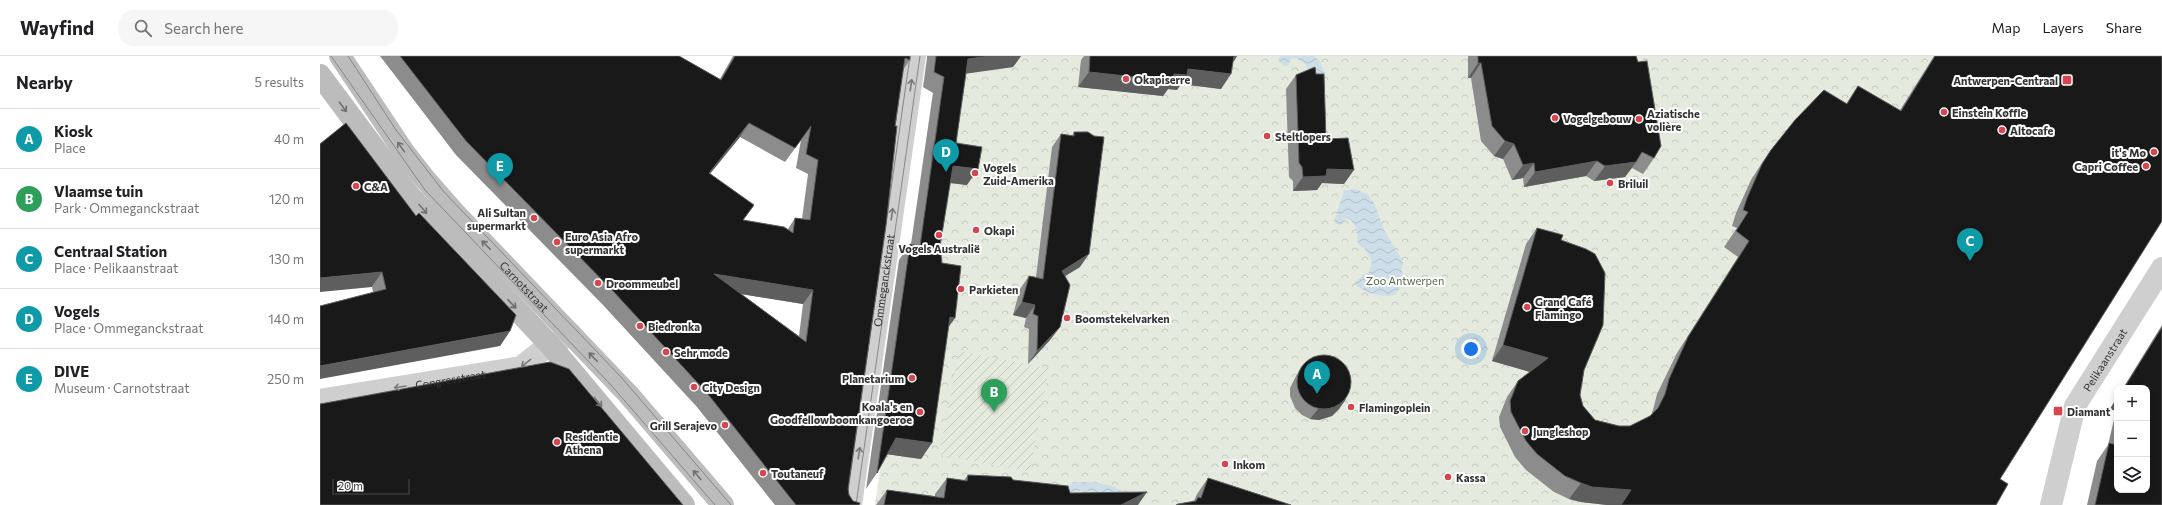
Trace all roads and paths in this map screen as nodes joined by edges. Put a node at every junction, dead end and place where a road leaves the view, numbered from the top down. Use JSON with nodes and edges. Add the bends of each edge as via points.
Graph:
{"nodes":[{"id":1,"x":340,"y":56,"type":"edge"},
{"id":2,"x":915,"y":56,"type":"edge"},
{"id":3,"x":320,"y":75,"type":"edge"},
{"id":4,"x":2162,"y":268,"type":"edge"},
{"id":5,"x":571,"y":334,"type":"junction"},
{"id":6,"x":550,"y":346,"type":"junction"},
{"id":7,"x":320,"y":400,"type":"edge"},
{"id":8,"x":684,"y":505,"type":"edge"},
{"id":9,"x":723,"y":505,"type":"edge"},
{"id":10,"x":851,"y":505,"type":"edge"},
{"id":11,"x":2051,"y":505,"type":"edge"}],
"edges":[{"from":5,"to":1,"type":"main road","name":"Carnotstraat","one_way":true,"via":[[425,179]]},
{"from":10,"to":2,"type":"street","name":"Ommeganckstraat","one_way":true},
{"from":3,"to":6,"type":"main road","name":"Carnotstraat","one_way":true,"via":[[411,196]]},
{"from":4,"to":11,"type":"street","name":"Pelikaanstraat","via":[[2075,406]]},
{"from":5,"to":6,"type":"street","name":"Congresstraat"},
{"from":9,"to":5,"type":"main road","name":"Carnotstraat","one_way":true,"via":[[628,394]]},
{"from":6,"to":7,"type":"street","name":"Congresstraat","one_way":true,"via":[[521,367]]},
{"from":6,"to":8,"type":"main road","name":"Carnotstraat","one_way":true}]}
